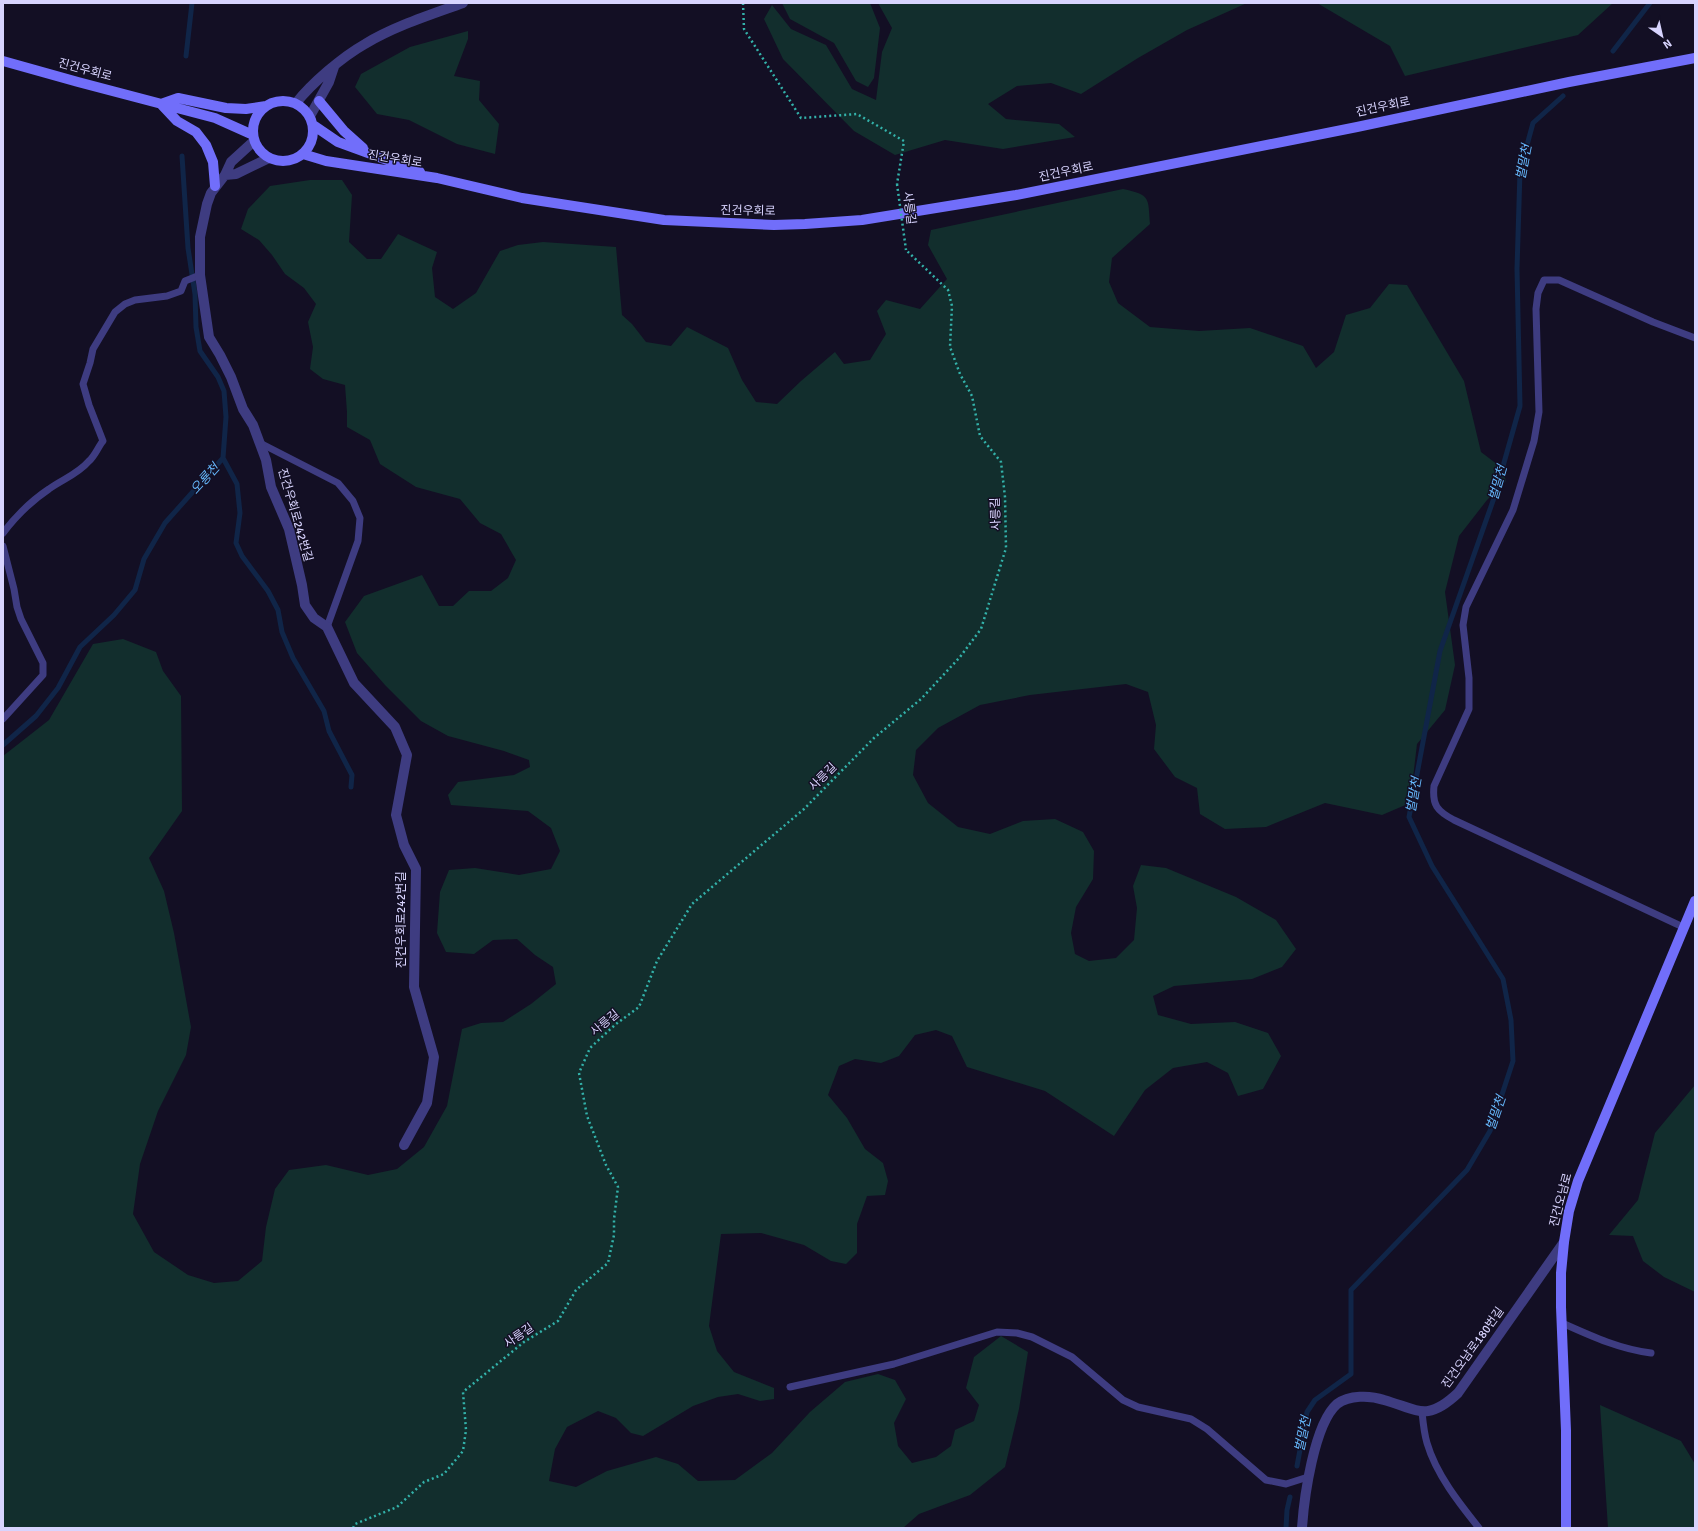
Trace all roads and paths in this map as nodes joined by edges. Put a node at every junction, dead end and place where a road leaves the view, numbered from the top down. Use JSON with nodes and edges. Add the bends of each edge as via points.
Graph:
{"nodes":[{"id":1,"x":463,"y":3,"type":"edge"},
{"id":2,"x":743,"y":3,"type":"edge"},
{"id":3,"x":1695,"y":58,"type":"edge"},
{"id":4,"x":3,"y":61,"type":"edge"},
{"id":5,"x":334,"y":66,"type":"junction"},
{"id":6,"x":320,"y":101,"type":"junction"},
{"id":7,"x":296,"y":103,"type":"junction"},
{"id":8,"x":161,"y":104,"type":"junction"},
{"id":9,"x":266,"y":106,"type":"junction"},
{"id":10,"x":312,"y":120,"type":"junction"},
{"id":11,"x":253,"y":138,"type":"junction"},
{"id":12,"x":366,"y":151,"type":"junction"},
{"id":13,"x":303,"y":154,"type":"junction"},
{"id":14,"x":270,"y":158,"type":"junction"},
{"id":15,"x":226,"y":175,"type":"junction"},
{"id":16,"x":437,"y":178,"type":"junction"},
{"id":17,"x":215,"y":186,"type":"junction"},
{"id":18,"x":199,"y":276,"type":"junction"},
{"id":19,"x":1695,"y":338,"type":"edge"},
{"id":20,"x":260,"y":443,"type":"junction"},
{"id":21,"x":3,"y":533,"type":"edge"},
{"id":22,"x":3,"y":546,"type":"edge"},
{"id":23,"x":327,"y":627,"type":"junction"},
{"id":24,"x":3,"y":719,"type":"edge"},
{"id":25,"x":1695,"y":901,"type":"edge"},
{"id":26,"x":1683,"y":927,"type":"junction"},
{"id":27,"x":404,"y":1145,"type":"dead end"},
{"id":28,"x":1564,"y":1242,"type":"junction"},
{"id":29,"x":1562,"y":1323,"type":"junction"},
{"id":30,"x":1651,"y":1353,"type":"dead end"},
{"id":31,"x":790,"y":1387,"type":"dead end"},
{"id":32,"x":1422,"y":1412,"type":"junction"},
{"id":33,"x":1308,"y":1477,"type":"junction"},
{"id":34,"x":353,"y":1528,"type":"edge"},
{"id":35,"x":1302,"y":1528,"type":"edge"},
{"id":36,"x":1478,"y":1528,"type":"edge"},
{"id":37,"x":1566,"y":1528,"type":"edge"}],
"edges":[{"from":1,"to":5,"type":"street","via":[[416,20],[364,44]]},
{"from":2,"to":34,"type":"path","name":"사릉길","bridge":true,"via":[[744,29],[801,118],[857,114],[904,141],[897,184],[906,250],[948,290],[952,306],[950,347],[972,396],[980,436],[1001,462],[1006,548],[981,629],[960,657],[921,699],[874,738],[804,809],[692,904],[657,961],[639,1007],[590,1048],[579,1073],[587,1116],[606,1165],[618,1187],[614,1235],[608,1262],[576,1290],[558,1321],[524,1342],[463,1392],[466,1430],[463,1451],[444,1474],[424,1482],[397,1507],[355,1524]]},
{"from":3,"to":16,"type":"main road","name":"진건우회로","via":[[1016,195],[862,220],[774,225],[664,220],[522,198]]},
{"from":4,"to":8,"type":"main road","name":"진건우회로"},
{"from":5,"to":6,"type":"street"},
{"from":5,"to":7,"type":"street","via":[[307,89]]},
{"from":6,"to":10,"type":"street"},
{"from":6,"to":12,"type":"main road","via":[[344,131]]},
{"from":7,"to":9,"type":"main road","via":[[275,101]]},
{"from":7,"to":10,"type":"main road","name":"진건우회로"},
{"from":8,"to":9,"type":"main road","via":[[178,98],[226,108]]},
{"from":8,"to":11,"type":"main road","name":"진건우회로","via":[[215,118]]},
{"from":8,"to":17,"type":"main road","via":[[177,121],[196,132],[206,145],[214,162]]},
{"from":9,"to":11,"type":"main road","via":[[253,122]]},
{"from":10,"to":12,"type":"main road","name":"진건우회로","via":[[338,142]]},
{"from":10,"to":13,"type":"main road","via":[[313,136]]},
{"from":11,"to":14,"type":"main road","name":"진건우회로","via":[[259,150]]},
{"from":11,"to":15,"type":"street","name":"진건우회로242번길","via":[[231,162]]},
{"from":12,"to":16,"type":"main road","name":"진건우회로"},
{"from":13,"to":14,"type":"main road","via":[[285,162]]},
{"from":13,"to":16,"type":"main road","name":"진건우회로","via":[[326,161]]},
{"from":14,"to":15,"type":"street","name":"진건우회로242번길","via":[[236,174]]},
{"from":15,"to":17,"type":"street","name":"진건우회로242번길"},
{"from":17,"to":18,"type":"street","name":"진건우회로242번길","via":[[207,204],[200,236]]},
{"from":18,"to":20,"type":"street","name":"진건우회로242번길","via":[[209,337],[231,376],[243,409]]},
{"from":18,"to":21,"type":"lane","via":[[185,281],[181,291],[167,296],[134,300],[115,312],[93,349],[83,384],[102,441],[90,461],[74,475],[32,501]]},
{"from":19,"to":26,"type":"lane","via":[[1559,280],[1544,280],[1538,293],[1536,309],[1539,412],[1534,441],[1513,510],[1466,607],[1463,625],[1469,678],[1469,709],[1434,786],[1432,798],[1441,813],[1454,820]]},
{"from":20,"to":23,"type":"street","name":"진건우회로242번길","via":[[271,486],[289,529],[305,605],[314,618]]},
{"from":20,"to":23,"type":"lane","via":[[338,483],[353,501],[360,518],[358,541]]},
{"from":22,"to":24,"type":"lane","via":[[17,607],[43,663],[43,675]]},
{"from":23,"to":27,"type":"street","name":"진건우회로242번길","via":[[354,683],[395,727],[407,755],[396,815],[404,845],[416,868],[414,987],[434,1057],[427,1103]]},
{"from":25,"to":26,"type":"main road","name":"진건오남로"},
{"from":26,"to":28,"type":"main road","name":"진건오남로","via":[[1578,1181]]},
{"from":28,"to":29,"type":"main road","name":"진건오남로","via":[[1561,1273]]},
{"from":28,"to":32,"type":"street","name":"진건오남로180번길","via":[[1458,1393],[1446,1404]]},
{"from":29,"to":30,"type":"lane","via":[[1612,1345]]},
{"from":29,"to":37,"type":"main road","name":"진건오남로"},
{"from":31,"to":33,"type":"lane","via":[[894,1364],[997,1332],[1017,1333],[1072,1357],[1123,1400],[1138,1407],[1191,1419],[1207,1429],[1266,1480],[1286,1484]]},
{"from":32,"to":33,"type":"street","name":"진건오남로180번길","via":[[1408,1410],[1383,1399],[1368,1397],[1353,1398],[1338,1404],[1322,1426]]},
{"from":32,"to":36,"type":"lane","via":[[1426,1441],[1433,1459],[1452,1492]]},
{"from":33,"to":35,"type":"street","name":"진건오남로180번길"}]}
